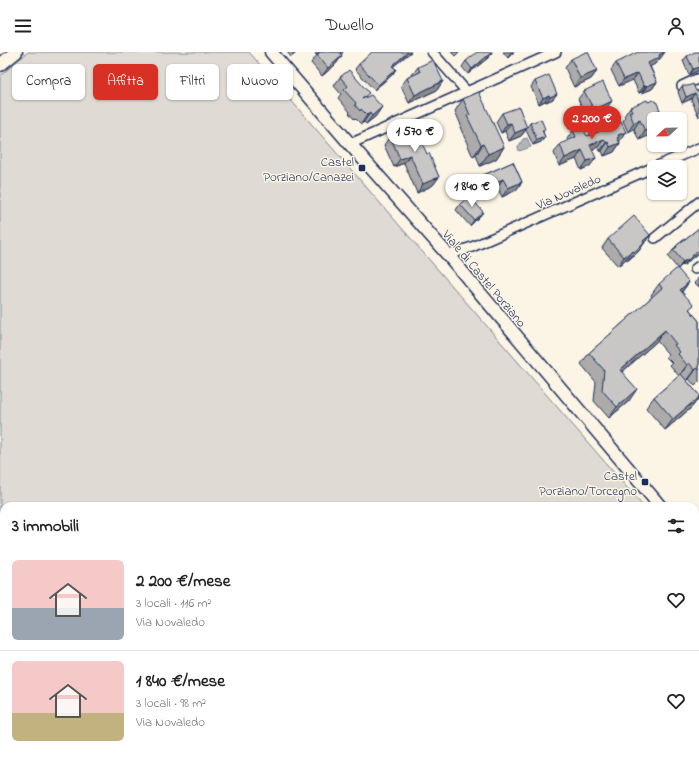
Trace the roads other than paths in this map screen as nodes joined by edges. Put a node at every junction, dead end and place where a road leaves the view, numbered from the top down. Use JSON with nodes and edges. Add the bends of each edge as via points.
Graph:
{"nodes":[{"id":1,"x":16,"y":52,"type":"edge"},
{"id":2,"x":271,"y":52,"type":"edge"},
{"id":3,"x":432,"y":52,"type":"edge"},
{"id":4,"x":556,"y":52,"type":"edge"},
{"id":5,"x":0,"y":65,"type":"edge"},
{"id":6,"x":699,"y":78,"type":"edge"},
{"id":7,"x":682,"y":86,"type":"edge"},
{"id":8,"x":467,"y":92,"type":"junction"},
{"id":9,"x":350,"y":144,"type":"junction"},
{"id":10,"x":699,"y":148,"type":"edge"},
{"id":11,"x":671,"y":160,"type":"edge"},
{"id":12,"x":647,"y":170,"type":"edge"},
{"id":13,"x":699,"y":202,"type":"edge"},
{"id":14,"x":656,"y":238,"type":"dead end"},
{"id":15,"x":448,"y":255,"type":"junction"},
{"id":16,"x":657,"y":502,"type":"edge"}],
"edges":[{"from":1,"to":5,"type":"street"},
{"from":2,"to":9,"type":"street","name":"Viale di Castel Porziano"},
{"from":3,"to":8,"type":"street"},
{"from":4,"to":8,"type":"street"},
{"from":6,"to":7,"type":"street"},
{"from":8,"to":9,"type":"street"},
{"from":9,"to":15,"type":"street","name":"Viale di Castel Porziano"},
{"from":10,"to":11,"type":"street","name":"Via Novaledo"},
{"from":12,"to":15,"type":"street","name":"Via Novaledo","via":[[472,247]]},
{"from":13,"to":14,"type":"street"},
{"from":15,"to":16,"type":"street","name":"Viale di Castel Porziano"}]}
